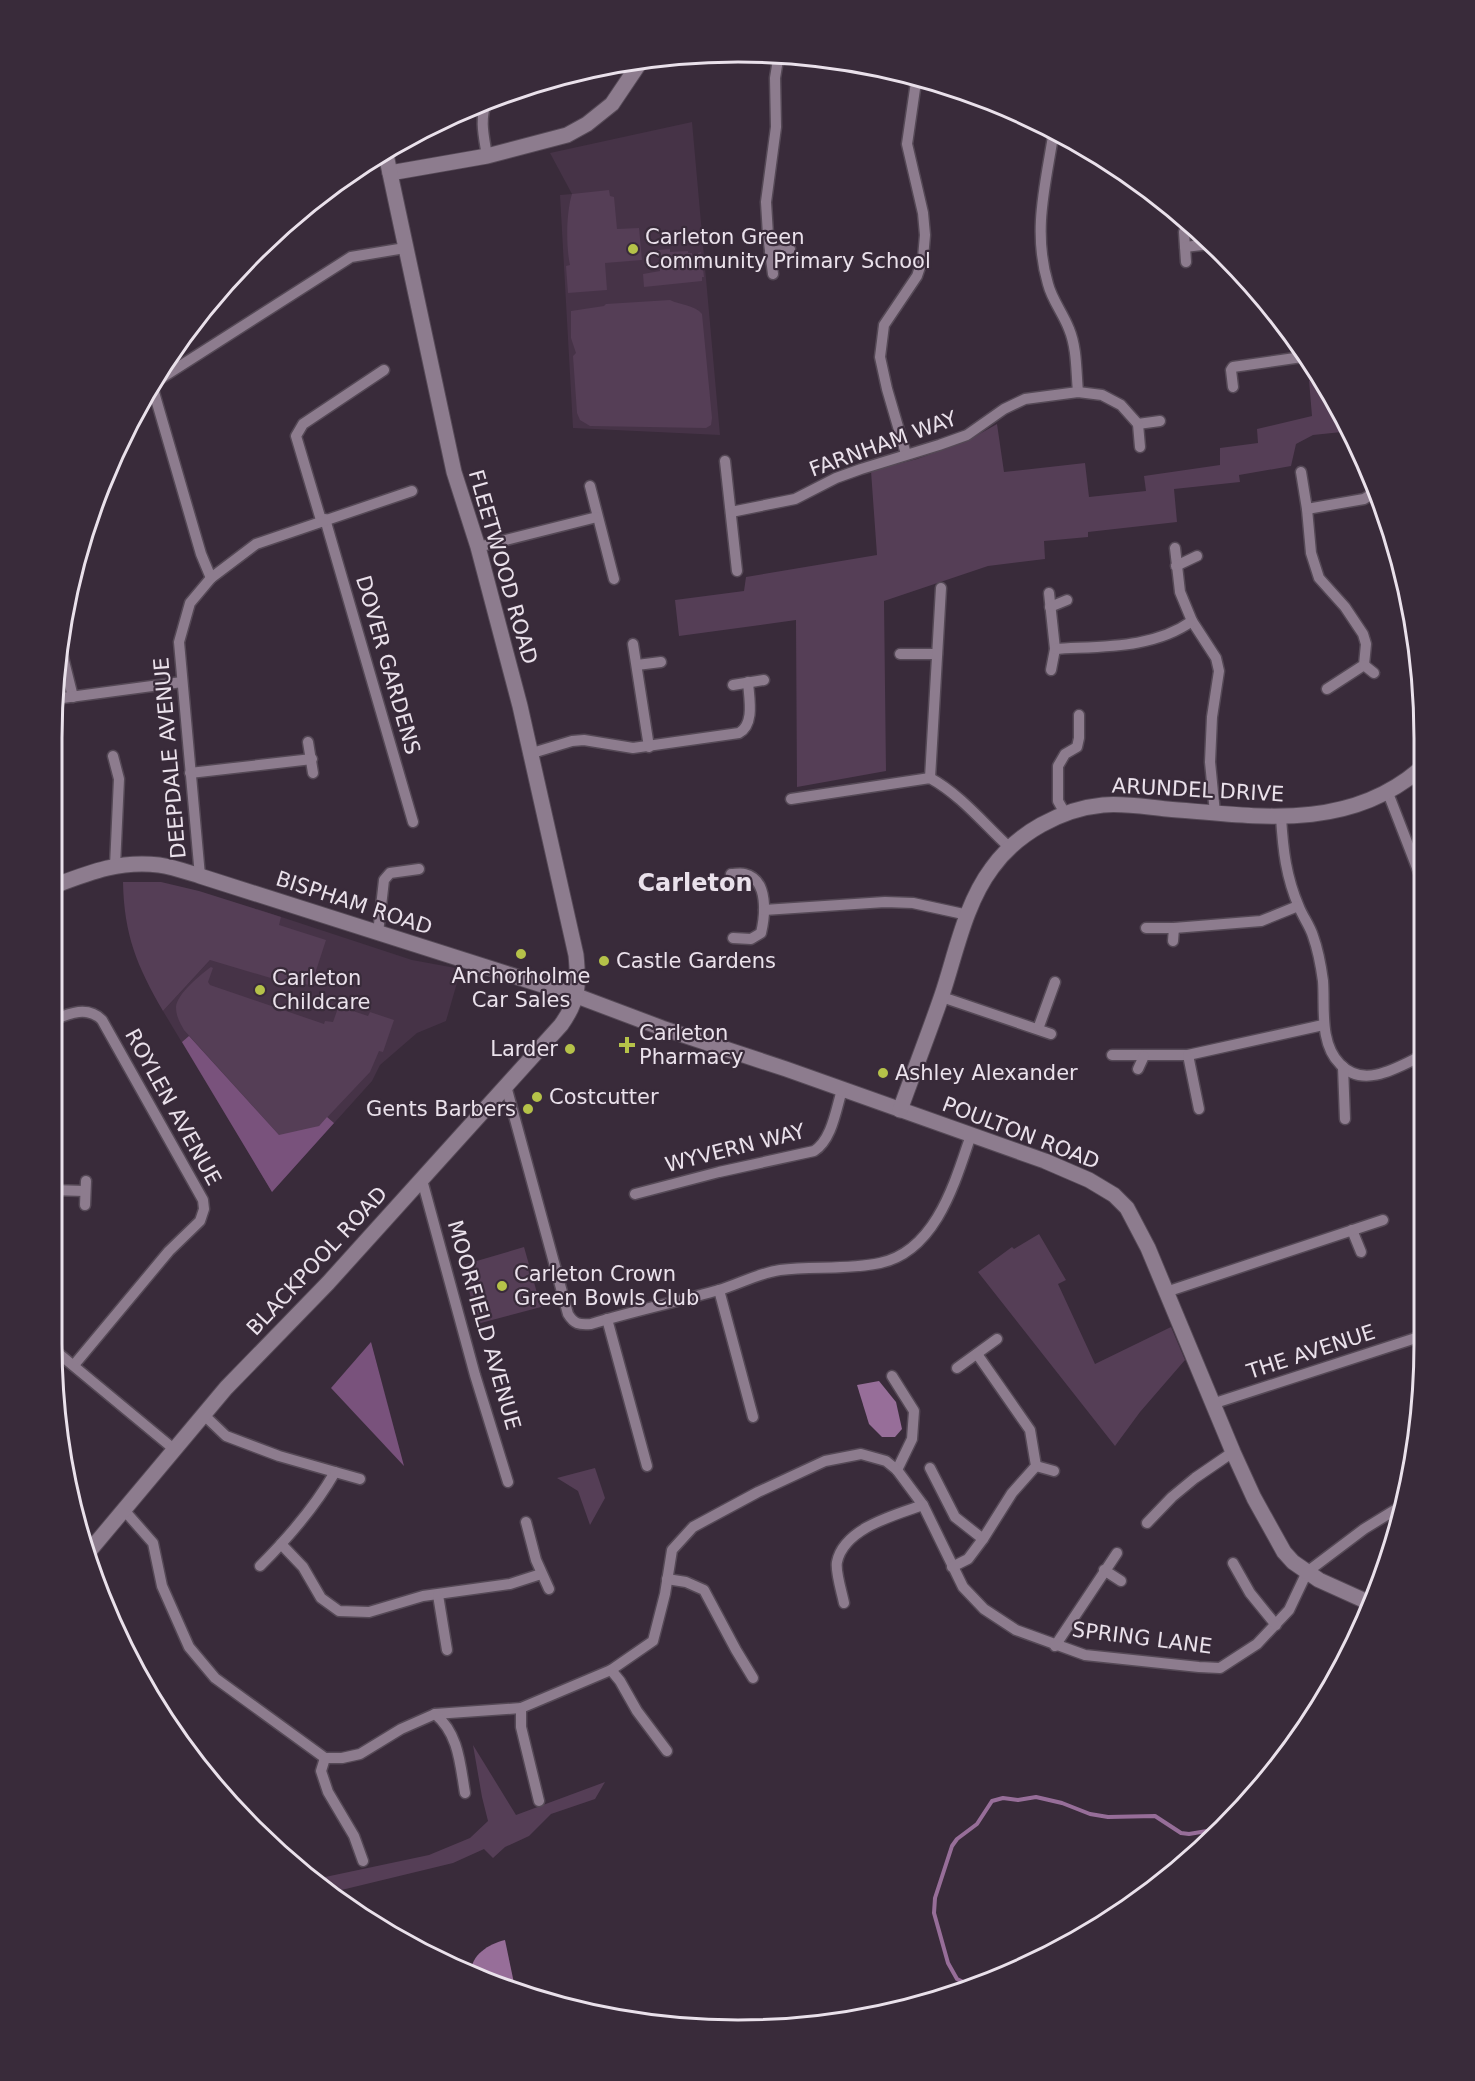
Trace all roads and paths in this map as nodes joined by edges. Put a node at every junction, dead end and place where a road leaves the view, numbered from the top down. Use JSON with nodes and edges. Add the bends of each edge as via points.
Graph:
{"nodes":[{"id":1,"x":777,"y":63,"type":"edge"},
{"id":2,"x":635,"y":69,"type":"edge"},
{"id":3,"x":915,"y":86,"type":"edge"},
{"id":4,"x":483,"y":112,"type":"edge"},
{"id":5,"x":1052,"y":140,"type":"edge"},
{"id":6,"x":487,"y":156,"type":"junction"},
{"id":7,"x":387,"y":160,"type":"edge"},
{"id":8,"x":390,"y":173,"type":"junction"},
{"id":9,"x":1184,"y":232,"type":"dead end"},
{"id":10,"x":1201,"y":245,"type":"edge"},
{"id":11,"x":1185,"y":247,"type":"junction"},
{"id":12,"x":405,"y":248,"type":"junction"},
{"id":13,"x":790,"y":249,"type":"dead end"},
{"id":14,"x":770,"y":252,"type":"junction"},
{"id":15,"x":1186,"y":262,"type":"dead end"},
{"id":16,"x":773,"y":274,"type":"dead end"},
{"id":17,"x":1297,"y":358,"type":"edge"},
{"id":18,"x":384,"y":370,"type":"dead end"},
{"id":19,"x":169,"y":372,"type":"edge"},
{"id":20,"x":1233,"y":387,"type":"dead end"},
{"id":21,"x":1078,"y":392,"type":"junction"},
{"id":22,"x":155,"y":395,"type":"edge"},
{"id":23,"x":1160,"y":421,"type":"dead end"},
{"id":24,"x":1138,"y":424,"type":"junction"},
{"id":25,"x":1140,"y":447,"type":"dead end"},
{"id":26,"x":906,"y":454,"type":"junction"},
{"id":27,"x":725,"y":461,"type":"dead end"},
{"id":28,"x":1301,"y":472,"type":"dead end"},
{"id":29,"x":590,"y":486,"type":"dead end"},
{"id":30,"x":412,"y":491,"type":"dead end"},
{"id":31,"x":1369,"y":496,"type":"edge"},
{"id":32,"x":1307,"y":509,"type":"junction"},
{"id":33,"x":731,"y":512,"type":"junction"},
{"id":34,"x":597,"y":517,"type":"junction"},
{"id":35,"x":323,"y":520,"type":"junction"},
{"id":36,"x":478,"y":547,"type":"junction"},
{"id":37,"x":1175,"y":548,"type":"dead end"},
{"id":38,"x":1197,"y":556,"type":"dead end"},
{"id":39,"x":1176,"y":566,"type":"junction"},
{"id":40,"x":736,"y":572,"type":"dead end"},
{"id":41,"x":211,"y":578,"type":"junction"},
{"id":42,"x":614,"y":579,"type":"dead end"},
{"id":43,"x":941,"y":588,"type":"dead end"},
{"id":44,"x":1049,"y":593,"type":"dead end"},
{"id":45,"x":1067,"y":600,"type":"dead end"},
{"id":46,"x":1050,"y":607,"type":"junction"},
{"id":47,"x":1192,"y":621,"type":"junction"},
{"id":48,"x":633,"y":644,"type":"dead end"},
{"id":49,"x":1055,"y":649,"type":"junction"},
{"id":50,"x":900,"y":654,"type":"dead end"},
{"id":51,"x":937,"y":654,"type":"junction"},
{"id":52,"x":661,"y":662,"type":"dead end"},
{"id":53,"x":637,"y":665,"type":"junction"},
{"id":54,"x":1364,"y":665,"type":"junction"},
{"id":55,"x":65,"y":666,"type":"edge"},
{"id":56,"x":1051,"y":670,"type":"dead end"},
{"id":57,"x":1374,"y":673,"type":"dead end"},
{"id":58,"x":764,"y":680,"type":"dead end"},
{"id":59,"x":182,"y":682,"type":"junction"},
{"id":60,"x":748,"y":682,"type":"junction"},
{"id":61,"x":734,"y":685,"type":"dead end"},
{"id":62,"x":1327,"y":689,"type":"dead end"},
{"id":63,"x":73,"y":696,"type":"junction"},
{"id":64,"x":63,"y":698,"type":"edge"},
{"id":65,"x":1079,"y":715,"type":"dead end"},
{"id":66,"x":308,"y":742,"type":"dead end"},
{"id":67,"x":649,"y":747,"type":"junction"},
{"id":68,"x":529,"y":754,"type":"junction"},
{"id":69,"x":112,"y":756,"type":"dead end"},
{"id":70,"x":312,"y":759,"type":"junction"},
{"id":71,"x":190,"y":773,"type":"junction"},
{"id":72,"x":313,"y":773,"type":"dead end"},
{"id":73,"x":1414,"y":774,"type":"edge"},
{"id":74,"x":930,"y":778,"type":"junction"},
{"id":75,"x":1388,"y":793,"type":"junction"},
{"id":76,"x":791,"y":798,"type":"dead end"},
{"id":77,"x":1215,"y":813,"type":"junction"},
{"id":78,"x":1066,"y":814,"type":"junction"},
{"id":79,"x":1281,"y":818,"type":"junction"},
{"id":80,"x":413,"y":822,"type":"dead end"},
{"id":81,"x":1009,"y":848,"type":"junction"},
{"id":82,"x":1414,"y":860,"type":"edge"},
{"id":83,"x":115,"y":866,"type":"junction"},
{"id":84,"x":419,"y":869,"type":"dead end"},
{"id":85,"x":731,"y":874,"type":"dead end"},
{"id":86,"x":200,"y":876,"type":"junction"},
{"id":87,"x":62,"y":883,"type":"edge"},
{"id":88,"x":1298,"y":906,"type":"junction"},
{"id":89,"x":764,"y":910,"type":"junction"},
{"id":90,"x":968,"y":915,"type":"junction"},
{"id":91,"x":1146,"y":928,"type":"dead end"},
{"id":92,"x":1174,"y":928,"type":"junction"},
{"id":93,"x":378,"y":933,"type":"junction"},
{"id":94,"x":733,"y":938,"type":"dead end"},
{"id":95,"x":1173,"y":940,"type":"dead end"},
{"id":96,"x":1055,"y":982,"type":"dead end"},
{"id":97,"x":577,"y":996,"type":"junction"},
{"id":98,"x":942,"y":997,"type":"junction"},
{"id":99,"x":62,"y":1016,"type":"edge"},
{"id":100,"x":1323,"y":1025,"type":"junction"},
{"id":101,"x":1038,"y":1029,"type":"junction"},
{"id":102,"x":1051,"y":1034,"type":"dead end"},
{"id":103,"x":1112,"y":1055,"type":"dead end"},
{"id":104,"x":1188,"y":1055,"type":"junction"},
{"id":105,"x":1144,"y":1056,"type":"junction"},
{"id":106,"x":1414,"y":1059,"type":"edge"},
{"id":107,"x":1343,"y":1067,"type":"junction"},
{"id":108,"x":1138,"y":1070,"type":"dead end"},
{"id":109,"x":506,"y":1086,"type":"junction"},
{"id":110,"x":842,"y":1090,"type":"junction"},
{"id":111,"x":1199,"y":1109,"type":"dead end"},
{"id":112,"x":900,"y":1110,"type":"junction"},
{"id":113,"x":1345,"y":1119,"type":"dead end"},
{"id":114,"x":971,"y":1135,"type":"junction"},
{"id":115,"x":422,"y":1180,"type":"junction"},
{"id":116,"x":62,"y":1189,"type":"edge"},
{"id":117,"x":635,"y":1194,"type":"dead end"},
{"id":118,"x":85,"y":1205,"type":"dead end"},
{"id":119,"x":1383,"y":1220,"type":"dead end"},
{"id":120,"x":1352,"y":1230,"type":"junction"},
{"id":121,"x":1361,"y":1252,"type":"dead end"},
{"id":122,"x":719,"y":1290,"type":"junction"},
{"id":123,"x":1166,"y":1292,"type":"junction"},
{"id":124,"x":607,"y":1319,"type":"junction"},
{"id":125,"x":996,"y":1339,"type":"dead end"},
{"id":126,"x":1414,"y":1339,"type":"edge"},
{"id":127,"x":978,"y":1354,"type":"junction"},
{"id":128,"x":62,"y":1356,"type":"edge"},
{"id":129,"x":74,"y":1365,"type":"junction"},
{"id":130,"x":957,"y":1368,"type":"dead end"},
{"id":131,"x":892,"y":1376,"type":"dead end"},
{"id":132,"x":1212,"y":1404,"type":"junction"},
{"id":133,"x":203,"y":1414,"type":"junction"},
{"id":134,"x":753,"y":1417,"type":"dead end"},
{"id":135,"x":175,"y":1450,"type":"junction"},
{"id":136,"x":1233,"y":1452,"type":"junction"},
{"id":137,"x":647,"y":1466,"type":"dead end"},
{"id":138,"x":1036,"y":1466,"type":"junction"},
{"id":139,"x":930,"y":1468,"type":"dead end"},
{"id":140,"x":897,"y":1470,"type":"junction"},
{"id":141,"x":335,"y":1472,"type":"junction"},
{"id":142,"x":1054,"y":1472,"type":"dead end"},
{"id":143,"x":360,"y":1479,"type":"dead end"},
{"id":144,"x":508,"y":1482,"type":"dead end"},
{"id":145,"x":923,"y":1505,"type":"junction"},
{"id":146,"x":124,"y":1510,"type":"junction"},
{"id":147,"x":1392,"y":1511,"type":"edge"},
{"id":148,"x":526,"y":1522,"type":"dead end"},
{"id":149,"x":1147,"y":1524,"type":"dead end"},
{"id":150,"x":983,"y":1539,"type":"junction"},
{"id":151,"x":281,"y":1544,"type":"junction"},
{"id":152,"x":93,"y":1547,"type":"edge"},
{"id":153,"x":1117,"y":1553,"type":"dead end"},
{"id":154,"x":1233,"y":1563,"type":"dead end"},
{"id":155,"x":260,"y":1566,"type":"dead end"},
{"id":156,"x":952,"y":1567,"type":"junction"},
{"id":157,"x":1104,"y":1570,"type":"junction"},
{"id":158,"x":1307,"y":1572,"type":"junction"},
{"id":159,"x":541,"y":1574,"type":"junction"},
{"id":160,"x":667,"y":1579,"type":"junction"},
{"id":161,"x":1121,"y":1581,"type":"dead end"},
{"id":162,"x":549,"y":1589,"type":"dead end"},
{"id":163,"x":438,"y":1595,"type":"junction"},
{"id":164,"x":1363,"y":1600,"type":"edge"},
{"id":165,"x":844,"y":1603,"type":"dead end"},
{"id":166,"x":1276,"y":1625,"type":"junction"},
{"id":167,"x":1055,"y":1646,"type":"junction"},
{"id":168,"x":447,"y":1650,"type":"dead end"},
{"id":169,"x":611,"y":1670,"type":"junction"},
{"id":170,"x":753,"y":1678,"type":"dead end"},
{"id":171,"x":521,"y":1708,"type":"junction"},
{"id":172,"x":435,"y":1714,"type":"junction"},
{"id":173,"x":667,"y":1751,"type":"dead end"},
{"id":174,"x":325,"y":1758,"type":"junction"},
{"id":175,"x":465,"y":1792,"type":"dead end"},
{"id":176,"x":539,"y":1801,"type":"dead end"},
{"id":177,"x":363,"y":1861,"type":"dead end"}],
"edges":[{"from":1,"to":14,"type":"street","via":[[776,127],[766,202]]},
{"from":2,"to":6,"type":"main road","via":[[612,104],[567,135]]},
{"from":3,"to":26,"type":"street","via":[[907,144],[923,213],[922,258],[917,276],[884,325],[880,357]]},
{"from":4,"to":6,"type":"street"},
{"from":5,"to":21,"type":"street","via":[[1040,231],[1047,282],[1074,343]]},
{"from":6,"to":8,"type":"main road"},
{"from":7,"to":8,"type":"main road","name":"FLEETWOOD ROAD"},
{"from":8,"to":12,"type":"main road","name":"FLEETWOOD ROAD"},
{"from":9,"to":11,"type":"street"},
{"from":10,"to":11,"type":"street"},
{"from":11,"to":15,"type":"street"},
{"from":12,"to":19,"type":"street","via":[[351,257]]},
{"from":12,"to":36,"type":"main road","name":"FLEETWOOD ROAD","via":[[454,472]]},
{"from":13,"to":14,"type":"street"},
{"from":14,"to":16,"type":"street"},
{"from":17,"to":20,"type":"street","via":[[1233,367]]},
{"from":18,"to":35,"type":"street","name":"DOVER GARDENS","via":[[303,424],[296,436]]},
{"from":21,"to":24,"type":"street","name":"FARNHAM WAY","via":[[1102,395],[1120,405]]},
{"from":21,"to":26,"type":"street","name":"FARNHAM WAY","via":[[1025,399],[967,435]]},
{"from":22,"to":41,"type":"street"},
{"from":23,"to":24,"type":"street"},
{"from":24,"to":25,"type":"street"},
{"from":26,"to":33,"type":"street","name":"FARNHAM WAY","via":[[836,478],[795,499]]},
{"from":27,"to":33,"type":"street"},
{"from":28,"to":32,"type":"street"},
{"from":29,"to":34,"type":"street"},
{"from":30,"to":35,"type":"street","name":"DEEPDALE AVENUE"},
{"from":31,"to":32,"type":"street"},
{"from":32,"to":54,"type":"street","via":[[1311,553],[1320,578],[1363,634]]},
{"from":33,"to":40,"type":"street"},
{"from":34,"to":36,"type":"street"},
{"from":34,"to":42,"type":"street"},
{"from":35,"to":41,"type":"street","name":"DEEPDALE AVENUE","via":[[256,544]]},
{"from":35,"to":80,"type":"street","name":"DOVER GARDENS"},
{"from":36,"to":68,"type":"main road","name":"FLEETWOOD ROAD"},
{"from":37,"to":39,"type":"street"},
{"from":38,"to":39,"type":"street"},
{"from":39,"to":47,"type":"street","via":[[1180,592]]},
{"from":41,"to":59,"type":"street","name":"DEEPDALE AVENUE","via":[[190,603],[184,620],[179,642]]},
{"from":43,"to":51,"type":"street"},
{"from":44,"to":46,"type":"street"},
{"from":45,"to":46,"type":"street"},
{"from":46,"to":49,"type":"street"},
{"from":47,"to":49,"type":"street","via":[[1168,636],[1131,644]]},
{"from":47,"to":77,"type":"street","via":[[1216,658],[1219,671],[1210,762]]},
{"from":48,"to":53,"type":"street"},
{"from":49,"to":56,"type":"street"},
{"from":50,"to":51,"type":"street"},
{"from":51,"to":74,"type":"street"},
{"from":52,"to":53,"type":"street"},
{"from":53,"to":67,"type":"street"},
{"from":54,"to":57,"type":"street"},
{"from":54,"to":62,"type":"street"},
{"from":55,"to":63,"type":"street"},
{"from":58,"to":60,"type":"street"},
{"from":59,"to":63,"type":"street"},
{"from":59,"to":71,"type":"street","name":"DEEPDALE AVENUE"},
{"from":60,"to":61,"type":"street"},
{"from":60,"to":67,"type":"street","via":[[745,730]]},
{"from":63,"to":64,"type":"street"},
{"from":65,"to":78,"type":"street","via":[[1077,747],[1065,754],[1058,766],[1058,801]]},
{"from":66,"to":70,"type":"street"},
{"from":67,"to":68,"type":"street","via":[[584,740]]},
{"from":68,"to":97,"type":"main road","name":"FLEETWOOD ROAD","via":[[576,955]]},
{"from":69,"to":83,"type":"street","via":[[119,779]]},
{"from":70,"to":71,"type":"street"},
{"from":70,"to":72,"type":"street"},
{"from":71,"to":86,"type":"street","name":"DEEPDALE AVENUE"},
{"from":73,"to":75,"type":"main road","name":"ARUNDEL DRIVE"},
{"from":74,"to":76,"type":"street"},
{"from":74,"to":81,"type":"street","via":[[957,796]]},
{"from":75,"to":79,"type":"main road","name":"ARUNDEL DRIVE","via":[[1350,808]]},
{"from":75,"to":82,"type":"street"},
{"from":77,"to":78,"type":"main road","name":"ARUNDEL DRIVE","via":[[1105,805]]},
{"from":77,"to":79,"type":"main road","name":"ARUNDEL DRIVE"},
{"from":78,"to":81,"type":"main road","name":"ARUNDEL DRIVE","via":[[1045,823]]},
{"from":79,"to":88,"type":"street","via":[[1284,860]]},
{"from":81,"to":90,"type":"main road","name":"ARUNDEL DRIVE","via":[[983,881]]},
{"from":83,"to":86,"type":"main road","name":"BISPHAM ROAD","via":[[161,865]]},
{"from":83,"to":87,"type":"main road","name":"BISPHAM ROAD"},
{"from":84,"to":93,"type":"street","via":[[390,873],[384,880]]},
{"from":85,"to":89,"type":"street","via":[[745,874],[758,883]]},
{"from":86,"to":93,"type":"main road","name":"BISPHAM ROAD"},
{"from":88,"to":92,"type":"street","via":[[1261,921]]},
{"from":88,"to":100,"type":"street","via":[[1318,952],[1323,981]]},
{"from":89,"to":90,"type":"street","via":[[885,902],[913,903]]},
{"from":89,"to":94,"type":"street","via":[[761,933],[751,939]]},
{"from":90,"to":98,"type":"main road","name":"ARUNDEL DRIVE"},
{"from":91,"to":92,"type":"street"},
{"from":92,"to":95,"type":"street"},
{"from":93,"to":97,"type":"main road","name":"BISPHAM ROAD"},
{"from":96,"to":101,"type":"street"},
{"from":97,"to":109,"type":"main road","name":"BLACKPOOL ROAD","via":[[561,1025]]},
{"from":97,"to":110,"type":"main road","name":"POULTON ROAD"},
{"from":98,"to":101,"type":"street"},
{"from":98,"to":112,"type":"main road","name":"ARUNDEL DRIVE"},
{"from":99,"to":129,"type":"street","name":"ROYLEN AVENUE","via":[[90,1012],[102,1020],[203,1200],[204,1209],[200,1221],[169,1251]]},
{"from":100,"to":104,"type":"street"},
{"from":100,"to":107,"type":"street","via":[[1333,1053]]},
{"from":101,"to":102,"type":"street"},
{"from":103,"to":105,"type":"street"},
{"from":104,"to":105,"type":"street"},
{"from":104,"to":111,"type":"street"},
{"from":105,"to":108,"type":"street"},
{"from":106,"to":107,"type":"street","via":[[1370,1076]]},
{"from":107,"to":113,"type":"street"},
{"from":109,"to":115,"type":"main road","name":"BLACKPOOL ROAD"},
{"from":109,"to":124,"type":"street","via":[[568,1314],[580,1325]]},
{"from":110,"to":112,"type":"main road","name":"POULTON ROAD"},
{"from":110,"to":117,"type":"street","name":"WYVERN WAY","via":[[827,1136],[814,1151]]},
{"from":112,"to":114,"type":"main road","name":"POULTON ROAD"},
{"from":114,"to":122,"type":"street","via":[[955,1184],[931,1228],[900,1255],[860,1266],[778,1270]]},
{"from":114,"to":123,"type":"main road","name":"POULTON ROAD","via":[[1046,1161],[1114,1195],[1126,1208],[1148,1248]]},
{"from":115,"to":133,"type":"main road","name":"BLACKPOOL ROAD"},
{"from":115,"to":144,"type":"street","name":"MOORFIELD AVENUE"},
{"from":116,"to":118,"type":"street","via":[[85,1186]]},
{"from":119,"to":120,"type":"street"},
{"from":120,"to":121,"type":"street"},
{"from":120,"to":123,"type":"street"},
{"from":122,"to":124,"type":"street"},
{"from":122,"to":134,"type":"street"},
{"from":123,"to":132,"type":"main road","name":"POULTON ROAD"},
{"from":124,"to":137,"type":"street"},
{"from":125,"to":127,"type":"street"},
{"from":126,"to":132,"type":"street","name":"THE AVENUE"},
{"from":127,"to":130,"type":"street"},
{"from":127,"to":138,"type":"street","via":[[1030,1430]]},
{"from":128,"to":129,"type":"street"},
{"from":129,"to":135,"type":"street"},
{"from":131,"to":140,"type":"street","via":[[914,1411],[912,1439]]},
{"from":132,"to":136,"type":"main road","name":"POULTON ROAD"},
{"from":133,"to":135,"type":"main road","name":"BLACKPOOL ROAD"},
{"from":133,"to":141,"type":"street","via":[[226,1436]]},
{"from":135,"to":146,"type":"main road","name":"BLACKPOOL ROAD"},
{"from":136,"to":149,"type":"street","via":[[1172,1497]]},
{"from":136,"to":158,"type":"main road","name":"POULTON ROAD","via":[[1284,1552]]},
{"from":138,"to":142,"type":"street"},
{"from":138,"to":150,"type":"street","via":[[1012,1493]]},
{"from":139,"to":150,"type":"street","via":[[956,1517]]},
{"from":140,"to":145,"type":"street","name":"SPRING LANE"},
{"from":140,"to":160,"type":"street","name":"SPRING LANE","via":[[886,1461],[861,1454],[825,1461],[758,1492],[693,1527],[672,1551]]},
{"from":141,"to":143,"type":"street"},
{"from":141,"to":151,"type":"street"},
{"from":145,"to":156,"type":"street","name":"SPRING LANE"},
{"from":145,"to":165,"type":"street","via":[[857,1532],[845,1545],[837,1563]]},
{"from":146,"to":152,"type":"main road","name":"BLACKPOOL ROAD"},
{"from":146,"to":174,"type":"street","via":[[153,1543],[162,1586],[189,1647],[215,1678]]},
{"from":147,"to":158,"type":"street"},
{"from":148,"to":159,"type":"street"},
{"from":150,"to":156,"type":"street","via":[[968,1559]]},
{"from":151,"to":155,"type":"street"},
{"from":151,"to":163,"type":"street","via":[[303,1567],[321,1598],[339,1611],[369,1612]]},
{"from":153,"to":157,"type":"street"},
{"from":154,"to":166,"type":"street","via":[[1250,1593]]},
{"from":156,"to":167,"type":"street","name":"SPRING LANE","via":[[963,1587],[984,1609],[1016,1630]]},
{"from":157,"to":161,"type":"street"},
{"from":157,"to":167,"type":"street"},
{"from":158,"to":164,"type":"main road","name":"POULTON ROAD"},
{"from":158,"to":166,"type":"street","name":"SPRING LANE","via":[[1289,1610]]},
{"from":159,"to":162,"type":"street"},
{"from":159,"to":163,"type":"street","via":[[510,1584]]},
{"from":160,"to":169,"type":"street","name":"SPRING LANE","via":[[653,1641]]},
{"from":160,"to":170,"type":"street","via":[[704,1590]]},
{"from":163,"to":168,"type":"street"},
{"from":166,"to":167,"type":"street","name":"SPRING LANE","via":[[1257,1644],[1221,1668],[1085,1655]]},
{"from":169,"to":171,"type":"street","name":"SPRING LANE"},
{"from":169,"to":173,"type":"street"},
{"from":171,"to":172,"type":"street","name":"SPRING LANE"},
{"from":171,"to":176,"type":"street","via":[[521,1727]]},
{"from":172,"to":174,"type":"street","name":"SPRING LANE","via":[[401,1728],[360,1754]]},
{"from":172,"to":175,"type":"street","via":[[457,1745]]},
{"from":174,"to":177,"type":"street","via":[[321,1771],[328,1792],[354,1836]]}]}
